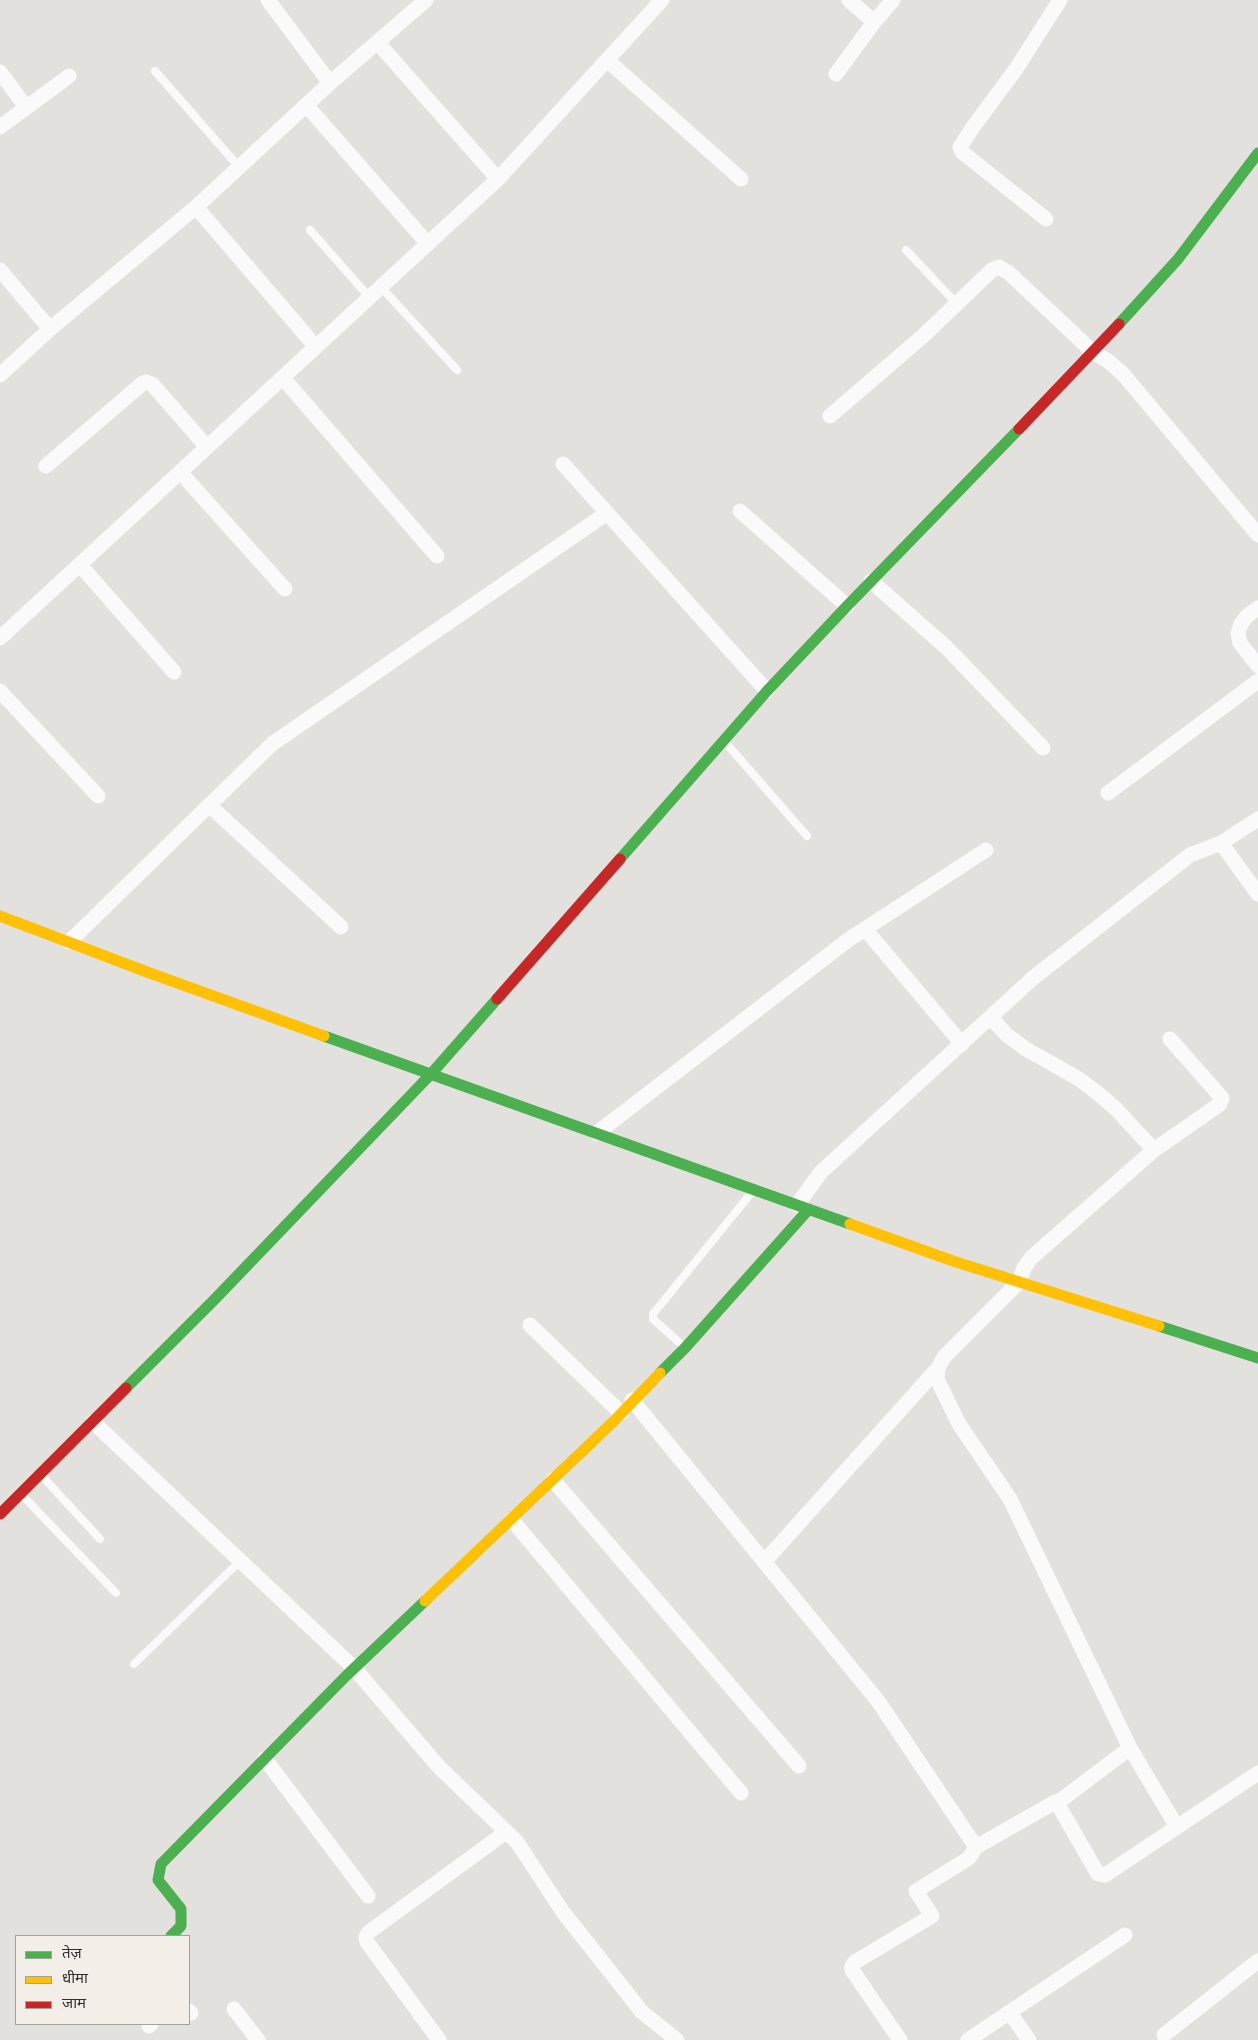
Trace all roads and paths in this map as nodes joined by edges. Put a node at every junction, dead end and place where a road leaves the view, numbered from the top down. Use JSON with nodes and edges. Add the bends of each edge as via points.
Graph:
{"nodes":[{"id":1,"x":268,"y":0,"type":"edge"},
{"id":2,"x":426,"y":0,"type":"edge"},
{"id":3,"x":662,"y":0,"type":"edge"},
{"id":4,"x":850,"y":0,"type":"edge"},
{"id":5,"x":893,"y":0,"type":"edge"},
{"id":6,"x":1060,"y":0,"type":"edge"},
{"id":7,"x":874,"y":22,"type":"junction"},
{"id":8,"x":378,"y":43,"type":"junction"},
{"id":9,"x":607,"y":60,"type":"junction"},
{"id":10,"x":155,"y":71,"type":"dead end"},
{"id":11,"x":0,"y":72,"type":"edge"},
{"id":12,"x":836,"y":74,"type":"dead end"},
{"id":13,"x":69,"y":76,"type":"dead end"},
{"id":14,"x":330,"y":83,"type":"junction"},
{"id":15,"x":306,"y":105,"type":"junction"},
{"id":16,"x":26,"y":107,"type":"junction"},
{"id":17,"x":0,"y":127,"type":"edge"},
{"id":18,"x":1258,"y":153,"type":"edge"},
{"id":19,"x":1248,"y":166,"type":"junction"},
{"id":20,"x":239,"y":167,"type":"junction"},
{"id":21,"x":1258,"y":178,"type":"edge"},
{"id":22,"x":498,"y":179,"type":"junction"},
{"id":23,"x":741,"y":180,"type":"dead end"},
{"id":24,"x":196,"y":207,"type":"junction"},
{"id":25,"x":1046,"y":219,"type":"dead end"},
{"id":26,"x":310,"y":230,"type":"dead end"},
{"id":27,"x":428,"y":244,"type":"junction"},
{"id":28,"x":906,"y":250,"type":"dead end"},
{"id":29,"x":0,"y":270,"type":"edge"},
{"id":30,"x":375,"y":293,"type":"junction"},
{"id":31,"x":957,"y":304,"type":"junction"},
{"id":32,"x":50,"y":329,"type":"junction"},
{"id":33,"x":316,"y":347,"type":"junction"},
{"id":34,"x":1093,"y":352,"type":"junction"},
{"id":35,"x":457,"y":370,"type":"dead end"},
{"id":36,"x":0,"y":375,"type":"edge"},
{"id":37,"x":283,"y":378,"type":"junction"},
{"id":38,"x":830,"y":416,"type":"dead end"},
{"id":39,"x":207,"y":447,"type":"junction"},
{"id":40,"x":563,"y":464,"type":"dead end"},
{"id":41,"x":46,"y":466,"type":"dead end"},
{"id":42,"x":180,"y":472,"type":"junction"},
{"id":43,"x":740,"y":511,"type":"dead end"},
{"id":44,"x":607,"y":513,"type":"junction"},
{"id":45,"x":1258,"y":535,"type":"edge"},
{"id":46,"x":437,"y":556,"type":"dead end"},
{"id":47,"x":80,"y":565,"type":"junction"},
{"id":48,"x":871,"y":581,"type":"junction"},
{"id":49,"x":285,"y":589,"type":"dead end"},
{"id":50,"x":847,"y":606,"type":"junction"},
{"id":51,"x":1258,"y":608,"type":"edge"},
{"id":52,"x":0,"y":638,"type":"edge"},
{"id":53,"x":1258,"y":666,"type":"edge"},
{"id":54,"x":174,"y":672,"type":"dead end"},
{"id":55,"x":1258,"y":681,"type":"edge"},
{"id":56,"x":0,"y":692,"type":"edge"},
{"id":57,"x":767,"y":692,"type":"junction"},
{"id":58,"x":724,"y":741,"type":"junction"},
{"id":59,"x":1043,"y":748,"type":"dead end"},
{"id":60,"x":1108,"y":793,"type":"dead end"},
{"id":61,"x":98,"y":796,"type":"dead end"},
{"id":62,"x":209,"y":805,"type":"junction"},
{"id":63,"x":1258,"y":819,"type":"edge"},
{"id":64,"x":806,"y":836,"type":"dead end"},
{"id":65,"x":1221,"y":843,"type":"junction"},
{"id":66,"x":986,"y":850,"type":"dead end"},
{"id":67,"x":1258,"y":894,"type":"edge"},
{"id":68,"x":0,"y":916,"type":"edge"},
{"id":69,"x":341,"y":927,"type":"dead end"},
{"id":70,"x":866,"y":929,"type":"junction"},
{"id":71,"x":69,"y":942,"type":"junction"},
{"id":72,"x":991,"y":1018,"type":"junction"},
{"id":73,"x":1170,"y":1039,"type":"dead end"},
{"id":74,"x":962,"y":1044,"type":"junction"},
{"id":75,"x":431,"y":1074,"type":"junction"},
{"id":76,"x":597,"y":1133,"type":"junction"},
{"id":77,"x":1154,"y":1150,"type":"junction"},
{"id":78,"x":754,"y":1190,"type":"junction"},
{"id":79,"x":803,"y":1207,"type":"junction"},
{"id":80,"x":1019,"y":1282,"type":"junction"},
{"id":81,"x":530,"y":1325,"type":"dead end"},
{"id":82,"x":685,"y":1348,"type":"junction"},
{"id":83,"x":1258,"y":1358,"type":"edge"},
{"id":84,"x":938,"y":1368,"type":"junction"},
{"id":85,"x":632,"y":1400,"type":"junction"},
{"id":86,"x":621,"y":1413,"type":"junction"},
{"id":87,"x":93,"y":1422,"type":"junction"},
{"id":88,"x":41,"y":1474,"type":"junction"},
{"id":89,"x":553,"y":1480,"type":"junction"},
{"id":90,"x":22,"y":1494,"type":"junction"},
{"id":91,"x":0,"y":1514,"type":"edge"},
{"id":92,"x":512,"y":1520,"type":"junction"},
{"id":93,"x":100,"y":1539,"type":"dead end"},
{"id":94,"x":240,"y":1561,"type":"junction"},
{"id":95,"x":764,"y":1562,"type":"junction"},
{"id":96,"x":116,"y":1593,"type":"dead end"},
{"id":97,"x":134,"y":1664,"type":"dead end"},
{"id":98,"x":354,"y":1668,"type":"junction"},
{"id":99,"x":1130,"y":1748,"type":"junction"},
{"id":100,"x":265,"y":1759,"type":"junction"},
{"id":101,"x":799,"y":1766,"type":"dead end"},
{"id":102,"x":1258,"y":1773,"type":"edge"},
{"id":103,"x":741,"y":1792,"type":"dead end"},
{"id":104,"x":1058,"y":1803,"type":"junction"},
{"id":105,"x":1177,"y":1827,"type":"junction"},
{"id":106,"x":506,"y":1832,"type":"junction"},
{"id":107,"x":976,"y":1847,"type":"junction"},
{"id":108,"x":368,"y":1896,"type":"dead end"},
{"id":109,"x":173,"y":1935,"type":"edge"},
{"id":110,"x":1125,"y":1935,"type":"dead end"},
{"id":111,"x":1258,"y":1961,"type":"edge"},
{"id":112,"x":234,"y":2009,"type":"dead end"},
{"id":113,"x":1010,"y":2013,"type":"junction"},
{"id":114,"x":1164,"y":2035,"type":"dead end"},
{"id":115,"x":668,"y":2038,"type":"edge"},
{"id":116,"x":258,"y":2040,"type":"edge"},
{"id":117,"x":439,"y":2040,"type":"edge"},
{"id":118,"x":900,"y":2040,"type":"edge"},
{"id":119,"x":968,"y":2040,"type":"edge"},
{"id":120,"x":1029,"y":2040,"type":"edge"}],
"edges":[{"from":1,"to":14,"type":"street"},
{"from":2,"to":8,"type":"street"},
{"from":3,"to":9,"type":"street"},
{"from":4,"to":7,"type":"street"},
{"from":5,"to":7,"type":"street"},
{"from":6,"to":25,"type":"street","via":[[960,147],[962,152]]},
{"from":7,"to":12,"type":"street"},
{"from":8,"to":14,"type":"street"},
{"from":8,"to":22,"type":"street"},
{"from":9,"to":22,"type":"street"},
{"from":9,"to":23,"type":"street"},
{"from":10,"to":20,"type":"lane"},
{"from":11,"to":16,"type":"street"},
{"from":13,"to":16,"type":"street"},
{"from":14,"to":15,"type":"street"},
{"from":15,"to":20,"type":"street"},
{"from":15,"to":27,"type":"street"},
{"from":16,"to":17,"type":"street"},
{"from":18,"to":19,"type":"street"},
{"from":19,"to":21,"type":"street"},
{"from":19,"to":34,"type":"street","via":[[1178,259]]},
{"from":20,"to":24,"type":"street"},
{"from":22,"to":27,"type":"street"},
{"from":24,"to":32,"type":"street"},
{"from":24,"to":33,"type":"street"},
{"from":26,"to":30,"type":"lane"},
{"from":27,"to":30,"type":"street"},
{"from":28,"to":31,"type":"lane"},
{"from":29,"to":32,"type":"street"},
{"from":30,"to":33,"type":"street"},
{"from":30,"to":35,"type":"lane"},
{"from":31,"to":34,"type":"street","via":[[999,267]]},
{"from":31,"to":38,"type":"street"},
{"from":32,"to":36,"type":"street"},
{"from":33,"to":37,"type":"street"},
{"from":34,"to":45,"type":"street","via":[[1124,374]]},
{"from":34,"to":48,"type":"street"},
{"from":37,"to":39,"type":"street"},
{"from":37,"to":46,"type":"street"},
{"from":39,"to":41,"type":"street","via":[[152,384],[146,382]]},
{"from":39,"to":42,"type":"street"},
{"from":40,"to":44,"type":"street"},
{"from":42,"to":47,"type":"street"},
{"from":42,"to":49,"type":"street"},
{"from":43,"to":50,"type":"street"},
{"from":44,"to":57,"type":"street"},
{"from":44,"to":62,"type":"street","via":[[272,744]]},
{"from":47,"to":52,"type":"street"},
{"from":47,"to":54,"type":"street"},
{"from":48,"to":50,"type":"street"},
{"from":48,"to":59,"type":"street","via":[[947,648]]},
{"from":50,"to":57,"type":"street"},
{"from":51,"to":53,"type":"street","via":[[1247,616],[1238,633],[1240,643]]},
{"from":55,"to":60,"type":"street"},
{"from":56,"to":61,"type":"street"},
{"from":57,"to":58,"type":"street"},
{"from":58,"to":64,"type":"lane"},
{"from":58,"to":75,"type":"street"},
{"from":62,"to":69,"type":"street"},
{"from":62,"to":71,"type":"street"},
{"from":63,"to":65,"type":"street"},
{"from":65,"to":67,"type":"street"},
{"from":65,"to":72,"type":"street","via":[[1190,855],[1033,978]]},
{"from":66,"to":70,"type":"street"},
{"from":68,"to":71,"type":"street"},
{"from":70,"to":74,"type":"street"},
{"from":70,"to":76,"type":"street"},
{"from":71,"to":75,"type":"street"},
{"from":72,"to":74,"type":"street"},
{"from":72,"to":77,"type":"street","via":[[1026,1049],[1079,1079],[1100,1095]]},
{"from":73,"to":77,"type":"street","via":[[1222,1101]]},
{"from":74,"to":79,"type":"street","via":[[821,1172]]},
{"from":75,"to":76,"type":"street"},
{"from":75,"to":87,"type":"street"},
{"from":76,"to":78,"type":"street"},
{"from":77,"to":80,"type":"street","via":[[1031,1258]]},
{"from":78,"to":79,"type":"street"},
{"from":78,"to":82,"type":"lane","via":[[653,1314],[653,1319]]},
{"from":79,"to":80,"type":"street"},
{"from":79,"to":82,"type":"street"},
{"from":80,"to":83,"type":"street"},
{"from":80,"to":84,"type":"street","via":[[944,1357]]},
{"from":81,"to":86,"type":"street"},
{"from":82,"to":85,"type":"street"},
{"from":84,"to":95,"type":"street"},
{"from":84,"to":99,"type":"street","via":[[937,1378],[944,1395],[959,1424],[1010,1499]]},
{"from":85,"to":86,"type":"street"},
{"from":85,"to":95,"type":"street"},
{"from":86,"to":89,"type":"street"},
{"from":87,"to":88,"type":"street"},
{"from":87,"to":94,"type":"street"},
{"from":88,"to":90,"type":"street"},
{"from":88,"to":93,"type":"lane"},
{"from":89,"to":92,"type":"street"},
{"from":89,"to":101,"type":"street"},
{"from":90,"to":91,"type":"street"},
{"from":90,"to":96,"type":"lane"},
{"from":92,"to":98,"type":"street"},
{"from":92,"to":103,"type":"street"},
{"from":94,"to":97,"type":"lane"},
{"from":94,"to":98,"type":"street"},
{"from":95,"to":107,"type":"street","via":[[878,1701]]},
{"from":98,"to":100,"type":"street"},
{"from":98,"to":106,"type":"street","via":[[439,1767]]},
{"from":99,"to":104,"type":"street"},
{"from":99,"to":105,"type":"street"},
{"from":100,"to":108,"type":"street"},
{"from":100,"to":109,"type":"street","via":[[162,1864],[158,1880],[181,1909],[181,1926]]},
{"from":102,"to":105,"type":"street"},
{"from":104,"to":105,"type":"street","via":[[1101,1876]]},
{"from":104,"to":107,"type":"street","via":[[1052,1802]]},
{"from":106,"to":115,"type":"street","via":[[517,1842],[563,1912],[642,2012]]},
{"from":106,"to":117,"type":"street","via":[[366,1936],[367,1942]]},
{"from":107,"to":118,"type":"street","via":[[969,1858],[916,1891],[932,1916],[852,1966]]},
{"from":110,"to":113,"type":"street"},
{"from":111,"to":114,"type":"street"},
{"from":112,"to":116,"type":"street"},
{"from":113,"to":119,"type":"street"},
{"from":113,"to":120,"type":"street"}]}
